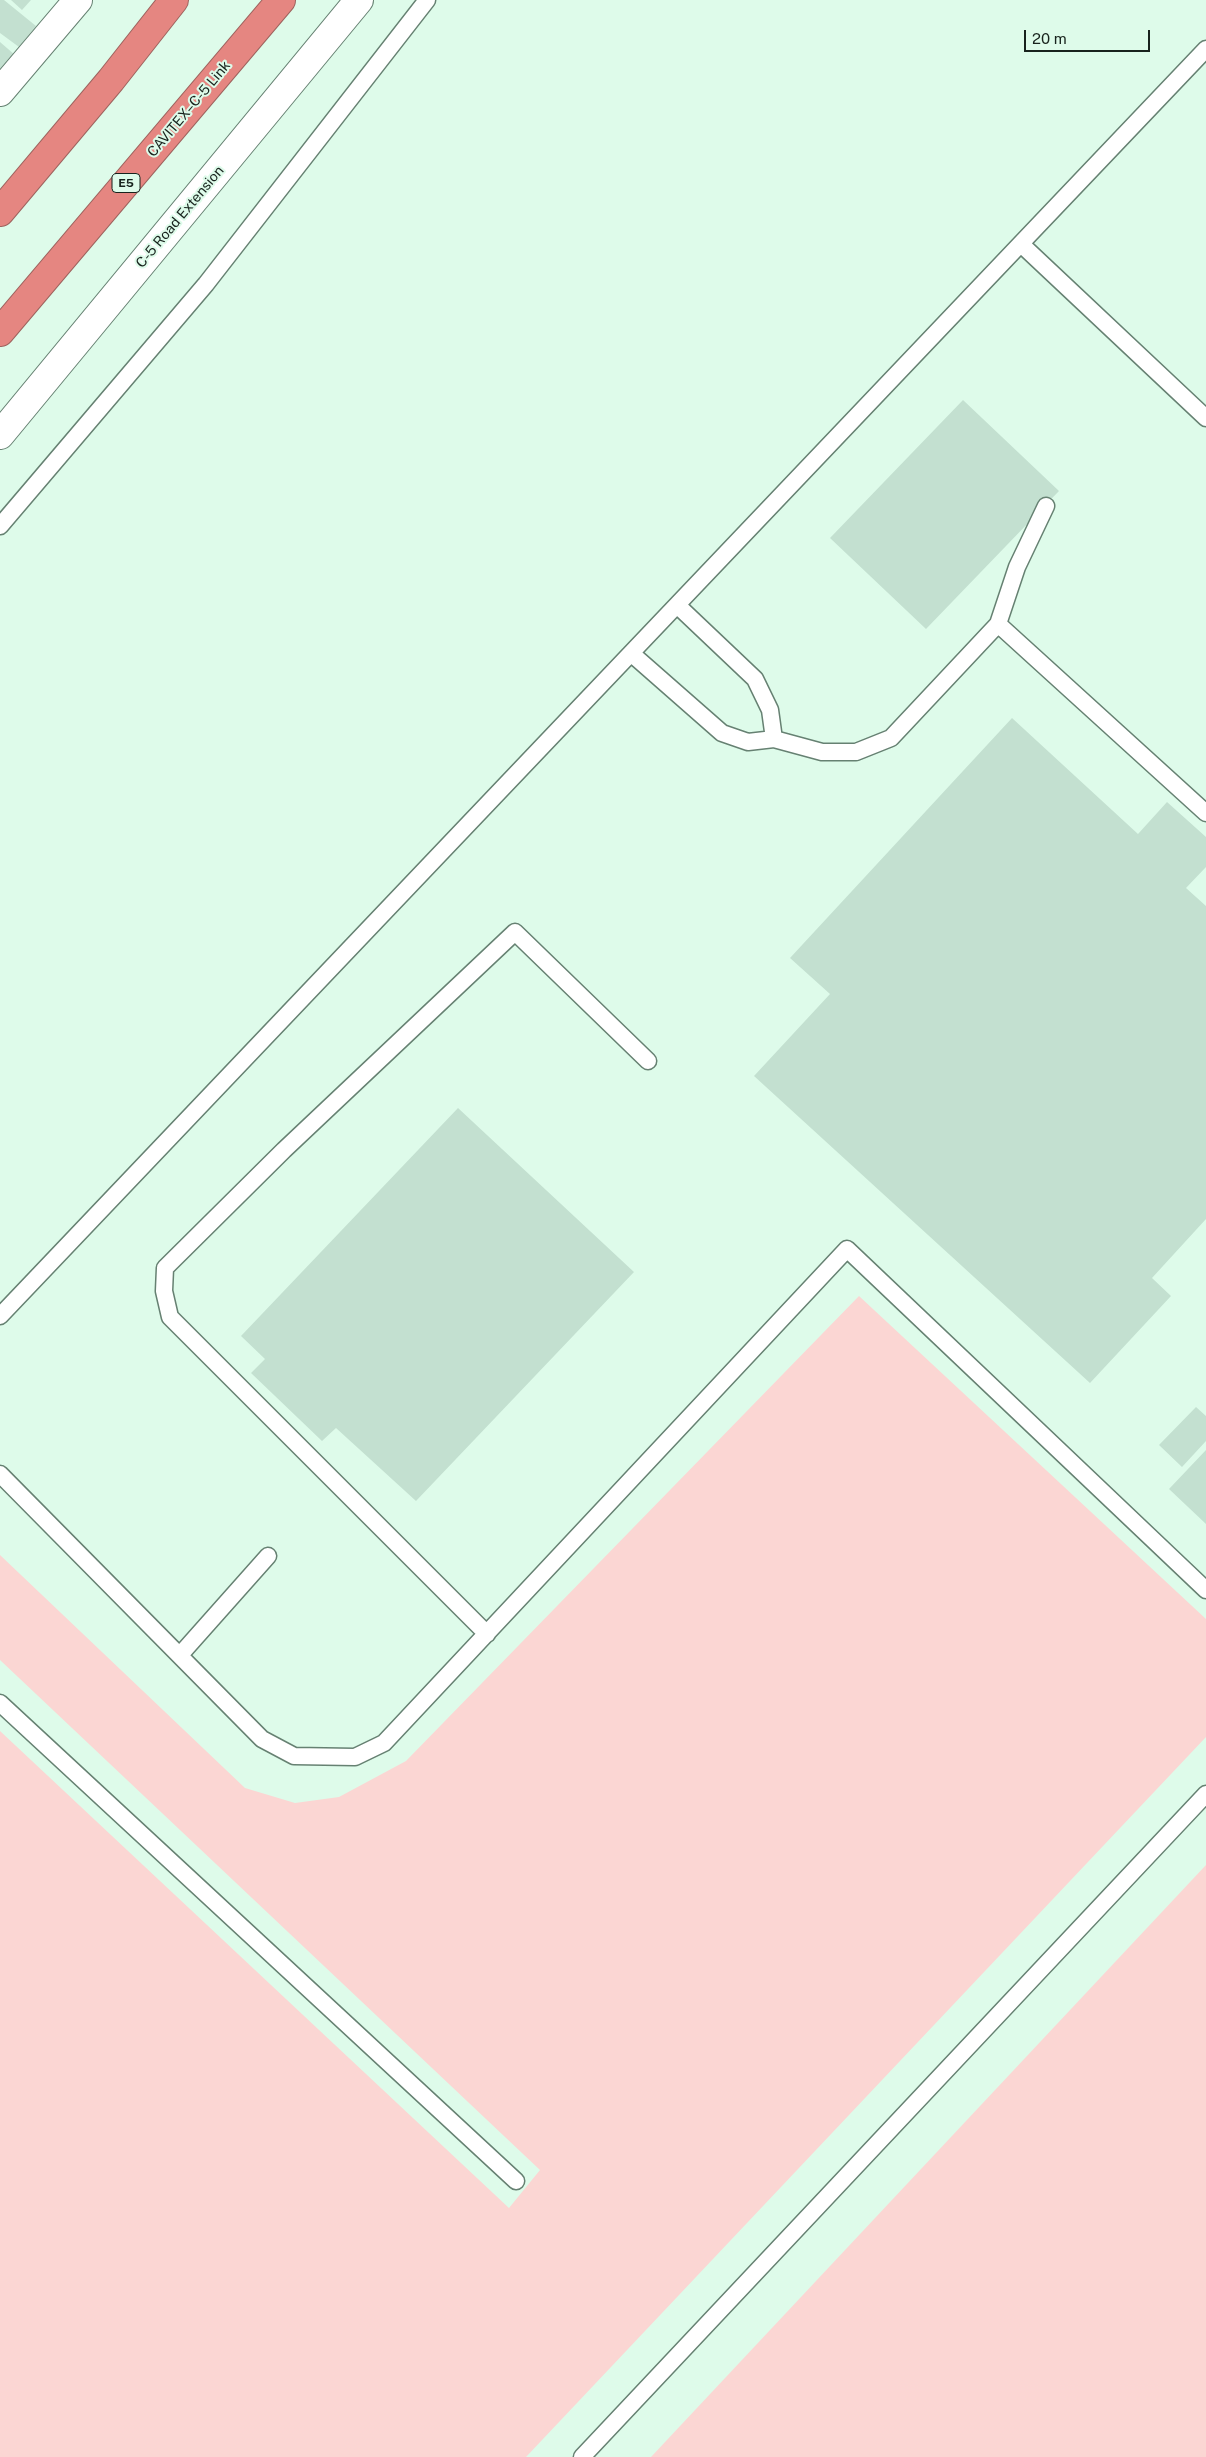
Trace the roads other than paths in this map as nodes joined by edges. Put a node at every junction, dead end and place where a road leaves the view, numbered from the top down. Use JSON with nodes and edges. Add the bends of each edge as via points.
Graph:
{"nodes":[{"id":1,"x":78,"y":0,"type":"edge"},
{"id":2,"x":174,"y":0,"type":"edge"},
{"id":3,"x":281,"y":0,"type":"edge"},
{"id":4,"x":359,"y":0,"type":"edge"},
{"id":5,"x":428,"y":0,"type":"edge"},
{"id":6,"x":1206,"y":49,"type":"edge"},
{"id":7,"x":0,"y":92,"type":"edge"},
{"id":8,"x":0,"y":212,"type":"edge"},
{"id":9,"x":1020,"y":244,"type":"junction"},
{"id":10,"x":0,"y":332,"type":"edge"},
{"id":11,"x":1206,"y":418,"type":"edge"},
{"id":12,"x":0,"y":435,"type":"edge"},
{"id":13,"x":1046,"y":506,"type":"dead end"},
{"id":14,"x":0,"y":526,"type":"edge"},
{"id":15,"x":677,"y":605,"type":"junction"},
{"id":16,"x":998,"y":624,"type":"junction"},
{"id":17,"x":632,"y":654,"type":"junction"},
{"id":18,"x":774,"y":739,"type":"junction"},
{"id":19,"x":1206,"y":813,"type":"edge"},
{"id":20,"x":648,"y":1061,"type":"dead end"},
{"id":21,"x":0,"y":1316,"type":"edge"},
{"id":22,"x":0,"y":1474,"type":"edge"},
{"id":23,"x":268,"y":1556,"type":"dead end"},
{"id":24,"x":1206,"y":1590,"type":"edge"},
{"id":25,"x":487,"y":1634,"type":"junction"},
{"id":26,"x":180,"y":1655,"type":"junction"},
{"id":27,"x":0,"y":1703,"type":"edge"},
{"id":28,"x":1206,"y":1794,"type":"edge"},
{"id":29,"x":516,"y":2181,"type":"dead end"},
{"id":30,"x":582,"y":2457,"type":"edge"}],
"edges":[{"from":1,"to":7,"type":"main road"},
{"from":2,"to":8,"type":"highway","via":[[112,80]]},
{"from":3,"to":10,"type":"highway","name":"CAVITEX–C-5 Link","number":"E5"},
{"from":4,"to":12,"type":"main road","name":"C-5 Road Extension"},
{"from":5,"to":14,"type":"lane","via":[[206,284]]},
{"from":6,"to":9,"type":"lane"},
{"from":9,"to":11,"type":"lane"},
{"from":9,"to":15,"type":"lane"},
{"from":13,"to":16,"type":"lane","via":[[1017,567]]},
{"from":15,"to":17,"type":"lane"},
{"from":15,"to":18,"type":"lane","via":[[755,679],[770,710]]},
{"from":16,"to":18,"type":"lane","via":[[891,738],[856,752],[822,752]]},
{"from":16,"to":19,"type":"lane"},
{"from":17,"to":18,"type":"lane","via":[[722,734],[748,742]]},
{"from":17,"to":21,"type":"lane"},
{"from":20,"to":25,"type":"lane","via":[[515,932],[165,1268],[164,1291],[170,1317]]},
{"from":22,"to":26,"type":"lane"},
{"from":23,"to":26,"type":"lane"},
{"from":24,"to":25,"type":"lane","via":[[847,1249]]},
{"from":25,"to":26,"type":"lane","via":[[384,1743],[356,1757],[294,1756],[262,1739]]},
{"from":27,"to":29,"type":"lane"},
{"from":28,"to":30,"type":"lane"}]}
